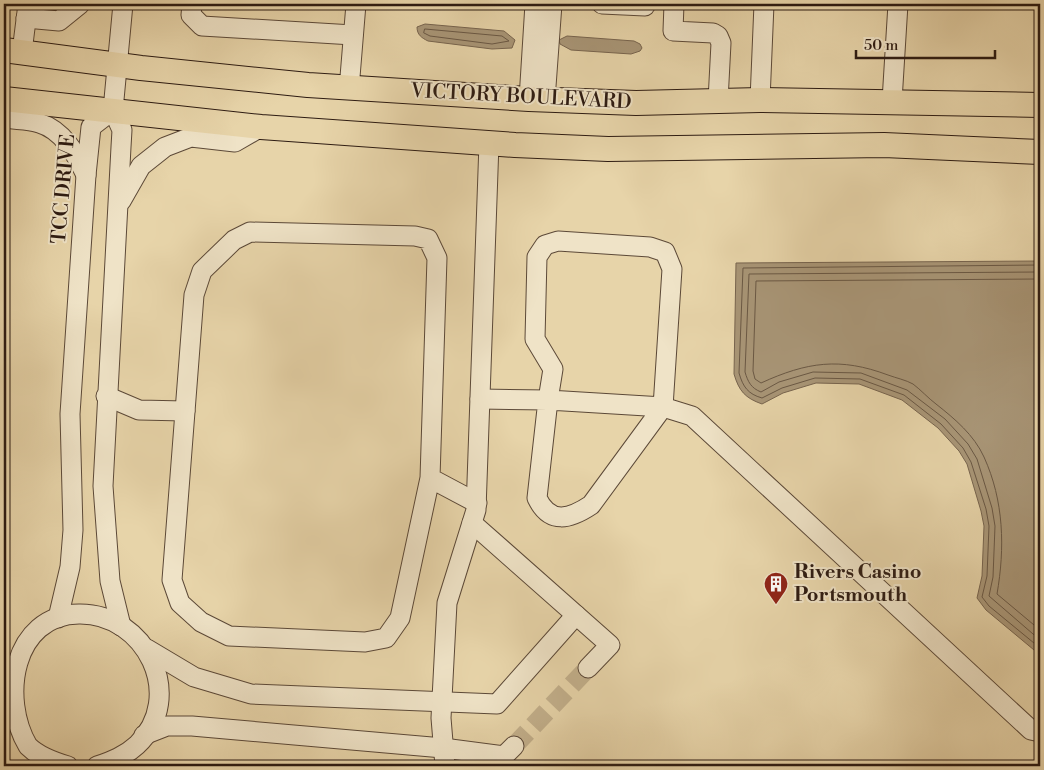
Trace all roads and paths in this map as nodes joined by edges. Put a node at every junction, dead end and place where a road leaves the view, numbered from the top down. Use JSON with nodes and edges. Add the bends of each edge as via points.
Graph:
{"nodes":[{"id":1,"x":80,"y":4,"type":"edge"},
{"id":2,"x":123,"y":4,"type":"edge"},
{"id":3,"x":192,"y":4,"type":"edge"},
{"id":4,"x":356,"y":4,"type":"edge"},
{"id":5,"x":536,"y":4,"type":"edge"},
{"id":6,"x":552,"y":4,"type":"edge"},
{"id":7,"x":602,"y":4,"type":"edge"},
{"id":8,"x":645,"y":4,"type":"edge"},
{"id":9,"x":674,"y":4,"type":"edge"},
{"id":10,"x":764,"y":4,"type":"edge"},
{"id":11,"x":898,"y":4,"type":"edge"},
{"id":12,"x":27,"y":11,"type":"edge"},
{"id":13,"x":353,"y":36,"type":"junction"},
{"id":14,"x":13,"y":51,"type":"edge"},
{"id":15,"x":117,"y":65,"type":"junction"},
{"id":16,"x":348,"y":88,"type":"junction"},
{"id":17,"x":4,"y":99,"type":"edge"},
{"id":18,"x":537,"y":99,"type":"junction"},
{"id":19,"x":760,"y":100,"type":"junction"},
{"id":20,"x":718,"y":101,"type":"junction"},
{"id":21,"x":892,"y":101,"type":"junction"},
{"id":22,"x":1040,"y":105,"type":"edge"},
{"id":23,"x":113,"y":110,"type":"junction"},
{"id":24,"x":4,"y":118,"type":"edge"},
{"id":25,"x":262,"y":127,"type":"junction"},
{"id":26,"x":489,"y":143,"type":"junction"},
{"id":27,"x":1040,"y":152,"type":"edge"},
{"id":28,"x":86,"y":175,"type":"junction"},
{"id":29,"x":120,"y":204,"type":"junction"},
{"id":30,"x":106,"y":396,"type":"junction"},
{"id":31,"x":480,"y":398,"type":"junction"},
{"id":32,"x":548,"y":400,"type":"junction"},
{"id":33,"x":663,"y":407,"type":"junction"},
{"id":34,"x":185,"y":411,"type":"junction"},
{"id":35,"x":430,"y":478,"type":"junction"},
{"id":36,"x":476,"y":502,"type":"junction"},
{"id":37,"x":472,"y":523,"type":"junction"},
{"id":38,"x":576,"y":614,"type":"junction"},
{"id":39,"x":58,"y":618,"type":"junction"},
{"id":40,"x":121,"y":626,"type":"junction"},
{"id":41,"x":27,"y":639,"type":"junction"},
{"id":42,"x":4,"y":644,"type":"edge"},
{"id":43,"x":147,"y":649,"type":"junction"},
{"id":44,"x":588,"y":668,"type":"tunnel mouth"},
{"id":45,"x":442,"y":702,"type":"junction"},
{"id":46,"x":5,"y":704,"type":"edge"},
{"id":47,"x":1040,"y":732,"type":"edge"},
{"id":48,"x":144,"y":735,"type":"junction"},
{"id":49,"x":514,"y":746,"type":"tunnel mouth"},
{"id":50,"x":444,"y":757,"type":"edge"},
{"id":51,"x":50,"y":763,"type":"edge"},
{"id":52,"x":106,"y":765,"type":"edge"},
{"id":53,"x":68,"y":766,"type":"edge"}],
"edges":[{"from":1,"to":12,"type":"street","via":[[59,21]]},
{"from":2,"to":15,"type":"street"},
{"from":3,"to":13,"type":"street","via":[[191,15],[202,26]]},
{"from":4,"to":13,"type":"street"},
{"from":5,"to":18,"type":"street"},
{"from":6,"to":18,"type":"street"},
{"from":7,"to":8,"type":"street"},
{"from":9,"to":20,"type":"street","via":[[673,31],[718,36]]},
{"from":10,"to":19,"type":"street"},
{"from":11,"to":21,"type":"street"},
{"from":12,"to":14,"type":"street"},
{"from":13,"to":16,"type":"street"},
{"from":14,"to":15,"type":"main road","name":"VICTORY BOULEVARD"},
{"from":15,"to":16,"type":"main road","name":"VICTORY BOULEVARD"},
{"from":15,"to":23,"type":"street"},
{"from":16,"to":18,"type":"main road","name":"VICTORY BOULEVARD"},
{"from":17,"to":23,"type":"main road"},
{"from":18,"to":20,"type":"main road","name":"VICTORY BOULEVARD","via":[[636,103]]},
{"from":19,"to":20,"type":"main road","name":"VICTORY BOULEVARD"},
{"from":19,"to":21,"type":"main road","name":"VICTORY BOULEVARD"},
{"from":21,"to":22,"type":"main road","name":"VICTORY BOULEVARD"},
{"from":23,"to":25,"type":"main road"},
{"from":23,"to":28,"type":"street","name":"TCC DRIVE","via":[[91,127]]},
{"from":23,"to":29,"type":"street","via":[[122,130]]},
{"from":24,"to":28,"type":"street","via":[[40,123],[58,133],[75,152]]},
{"from":25,"to":26,"type":"main road"},
{"from":25,"to":29,"type":"street","via":[[235,142],[191,137],[165,147],[141,166]]},
{"from":26,"to":27,"type":"main road","via":[[608,149],[884,145]]},
{"from":26,"to":31,"type":"street"},
{"from":28,"to":39,"type":"street","name":"TCC DRIVE","via":[[70,414],[73,530],[70,567]]},
{"from":29,"to":30,"type":"street"},
{"from":30,"to":34,"type":"street","via":[[139,410]]},
{"from":30,"to":40,"type":"street","via":[[103,486],[110,581]]},
{"from":31,"to":32,"type":"street"},
{"from":31,"to":36,"type":"street"},
{"from":32,"to":33,"type":"street"},
{"from":32,"to":33,"type":"street","via":[[537,498],[543,510],[557,517],[575,516],[591,505]]},
{"from":32,"to":33,"type":"street","via":[[553,370],[535,339],[537,257],[545,245],[558,241],[650,247],[665,252],[672,269]]},
{"from":33,"to":47,"type":"street","via":[[692,416],[1031,730]]},
{"from":34,"to":35,"type":"street","via":[[172,580],[180,603],[201,622],[229,636],[365,642],[386,638],[400,618]]},
{"from":34,"to":35,"type":"street","via":[[194,294],[202,272],[234,240],[250,232],[428,239],[437,258]]},
{"from":35,"to":36,"type":"street"},
{"from":36,"to":37,"type":"street"},
{"from":37,"to":38,"type":"street"},
{"from":37,"to":45,"type":"street","via":[[447,603]]},
{"from":38,"to":44,"type":"street","via":[[610,645]]},
{"from":38,"to":45,"type":"street","via":[[498,704]]},
{"from":39,"to":40,"type":"street","via":[[79,614],[105,617]]},
{"from":39,"to":41,"type":"street"},
{"from":40,"to":43,"type":"street","via":[[129,629]]},
{"from":41,"to":42,"type":"street"},
{"from":41,"to":46,"type":"street","via":[[14,655],[6,681]]},
{"from":43,"to":45,"type":"street","via":[[194,677],[251,694]]},
{"from":43,"to":48,"type":"street","via":[[157,674],[158,700]]},
{"from":45,"to":50,"type":"street"},
{"from":46,"to":51,"type":"street","via":[[14,728],[29,747]]},
{"from":48,"to":50,"type":"street","via":[[167,726],[192,726]]},
{"from":48,"to":52,"type":"street","via":[[119,759]]},
{"from":49,"to":50,"type":"street","via":[[504,756]]},
{"from":51,"to":53,"type":"street"}]}
